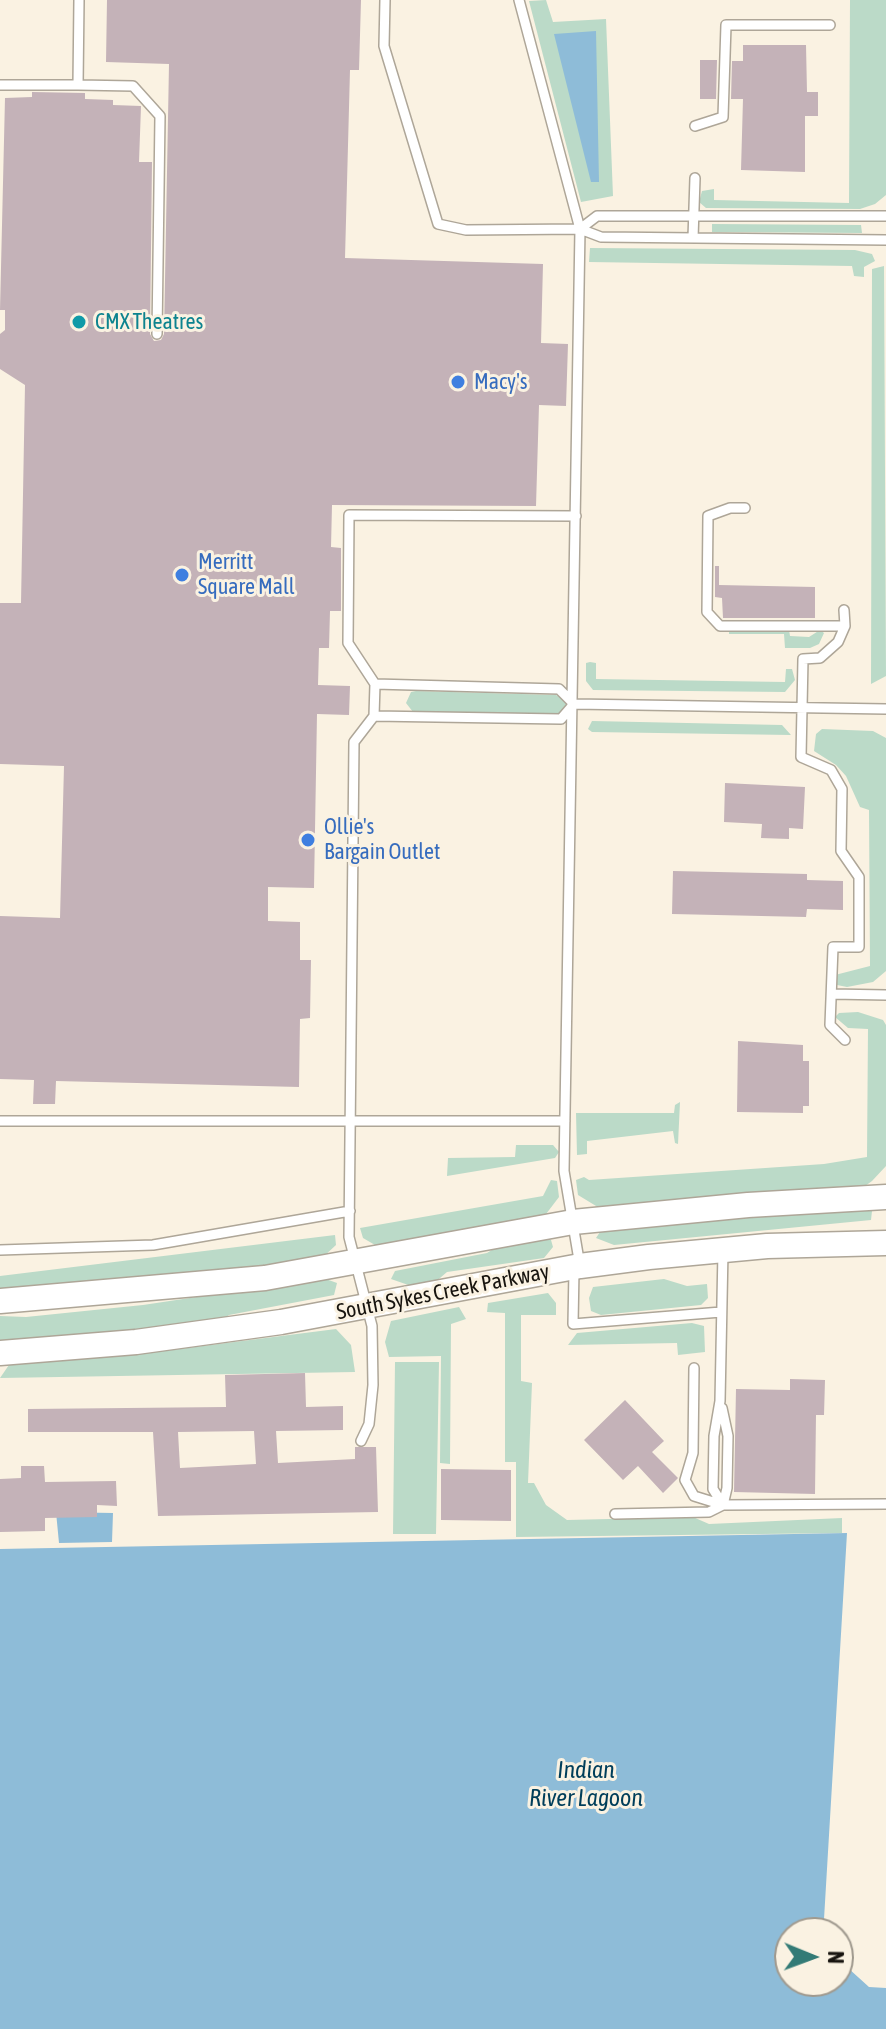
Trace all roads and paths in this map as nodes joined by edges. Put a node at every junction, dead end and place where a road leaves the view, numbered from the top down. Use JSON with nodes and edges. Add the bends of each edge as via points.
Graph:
{"nodes":[{"id":1,"x":79,"y":0,"type":"edge"},
{"id":2,"x":385,"y":0,"type":"edge"},
{"id":3,"x":519,"y":0,"type":"edge"},
{"id":4,"x":830,"y":25,"type":"dead end"},
{"id":5,"x":0,"y":85,"type":"edge"},
{"id":6,"x":78,"y":85,"type":"junction"},
{"id":7,"x":695,"y":126,"type":"dead end"},
{"id":8,"x":695,"y":178,"type":"dead end"},
{"id":9,"x":693,"y":216,"type":"junction"},
{"id":10,"x":886,"y":216,"type":"edge"},
{"id":11,"x":580,"y":229,"type":"junction"},
{"id":12,"x":693,"y":238,"type":"junction"},
{"id":13,"x":886,"y":240,"type":"edge"},
{"id":14,"x":157,"y":334,"type":"dead end"},
{"id":15,"x":745,"y":508,"type":"dead end"},
{"id":16,"x":576,"y":516,"type":"junction"},
{"id":17,"x":844,"y":610,"type":"dead end"},
{"id":18,"x":845,"y":626,"type":"junction"},
{"id":19,"x":375,"y":684,"type":"junction"},
{"id":20,"x":574,"y":704,"type":"junction"},
{"id":21,"x":801,"y":708,"type":"junction"},
{"id":22,"x":886,"y":709,"type":"edge"},
{"id":23,"x":374,"y":716,"type":"junction"},
{"id":24,"x":832,"y":994,"type":"junction"},
{"id":25,"x":886,"y":995,"type":"edge"},
{"id":26,"x":845,"y":1040,"type":"dead end"},
{"id":27,"x":0,"y":1121,"type":"edge"},
{"id":28,"x":351,"y":1121,"type":"junction"},
{"id":29,"x":565,"y":1121,"type":"junction"},
{"id":30,"x":886,"y":1197,"type":"edge"},
{"id":31,"x":350,"y":1211,"type":"junction"},
{"id":32,"x":573,"y":1222,"type":"junction"},
{"id":33,"x":886,"y":1243,"type":"edge"},
{"id":34,"x":0,"y":1250,"type":"edge"},
{"id":35,"x":723,"y":1250,"type":"junction"},
{"id":36,"x":355,"y":1261,"type":"junction"},
{"id":37,"x":577,"y":1266,"type":"junction"},
{"id":38,"x":0,"y":1301,"type":"edge"},
{"id":39,"x":366,"y":1307,"type":"junction"},
{"id":40,"x":721,"y":1312,"type":"junction"},
{"id":41,"x":2,"y":1356,"type":"edge"},
{"id":42,"x":694,"y":1368,"type":"dead end"},
{"id":43,"x":361,"y":1441,"type":"dead end"},
{"id":44,"x":886,"y":1504,"type":"edge"},
{"id":45,"x":723,"y":1505,"type":"junction"},
{"id":46,"x":615,"y":1514,"type":"dead end"}],
"edges":[{"from":1,"to":6,"type":"lane"},
{"from":2,"to":11,"type":"lane","via":[[384,46],[438,224],[466,230]]},
{"from":3,"to":11,"type":"lane"},
{"from":4,"to":7,"type":"lane","via":[[726,25],[723,117]]},
{"from":5,"to":6,"type":"lane"},
{"from":6,"to":14,"type":"lane","via":[[133,86],[160,116]]},
{"from":8,"to":9,"type":"lane"},
{"from":9,"to":10,"type":"lane"},
{"from":9,"to":11,"type":"lane","via":[[597,216]]},
{"from":9,"to":12,"type":"lane"},
{"from":11,"to":12,"type":"lane","via":[[601,237]]},
{"from":11,"to":16,"type":"lane"},
{"from":12,"to":13,"type":"lane"},
{"from":15,"to":18,"type":"lane","via":[[708,516],[707,612],[720,626]]},
{"from":16,"to":19,"type":"lane","via":[[349,515],[348,643]]},
{"from":16,"to":20,"type":"lane"},
{"from":17,"to":18,"type":"lane"},
{"from":18,"to":21,"type":"lane","via":[[831,650],[820,658],[803,659]]},
{"from":19,"to":20,"type":"lane","via":[[559,689]]},
{"from":19,"to":23,"type":"lane"},
{"from":20,"to":21,"type":"lane"},
{"from":20,"to":23,"type":"lane","via":[[561,719]]},
{"from":20,"to":29,"type":"lane"},
{"from":21,"to":22,"type":"lane"},
{"from":21,"to":24,"type":"lane","via":[[801,757],[831,770],[842,789],[841,851],[859,877],[859,947],[833,947]]},
{"from":23,"to":28,"type":"lane","via":[[354,742]]},
{"from":24,"to":25,"type":"lane"},
{"from":24,"to":26,"type":"lane","via":[[830,1025]]},
{"from":27,"to":28,"type":"lane"},
{"from":28,"to":29,"type":"lane"},
{"from":28,"to":31,"type":"lane"},
{"from":29,"to":32,"type":"lane","via":[[564,1171]]},
{"from":30,"to":32,"type":"street","name":"South Sykes Creek Parkway"},
{"from":31,"to":34,"type":"lane","via":[[153,1245]]},
{"from":31,"to":36,"type":"lane"},
{"from":32,"to":36,"type":"street","name":"South Sykes Creek Parkway"},
{"from":32,"to":37,"type":"lane"},
{"from":33,"to":35,"type":"street","name":"South Sykes Creek Parkway"},
{"from":35,"to":37,"type":"street","name":"South Sykes Creek Parkway"},
{"from":35,"to":40,"type":"lane"},
{"from":36,"to":38,"type":"street","name":"South Sykes Creek Parkway","via":[[198,1287]]},
{"from":36,"to":39,"type":"lane"},
{"from":37,"to":39,"type":"street","name":"South Sykes Creek Parkway"},
{"from":37,"to":40,"type":"lane","via":[[573,1324]]},
{"from":39,"to":41,"type":"street","name":"South Sykes Creek Parkway","via":[[198,1334]]},
{"from":39,"to":43,"type":"lane","via":[[372,1326],[373,1396]]},
{"from":40,"to":45,"type":"lane","via":[[720,1401],[728,1436]]},
{"from":42,"to":45,"type":"lane","via":[[693,1453],[685,1480],[694,1496]]},
{"from":44,"to":45,"type":"lane"},
{"from":45,"to":46,"type":"lane","via":[[709,1512]]}]}
